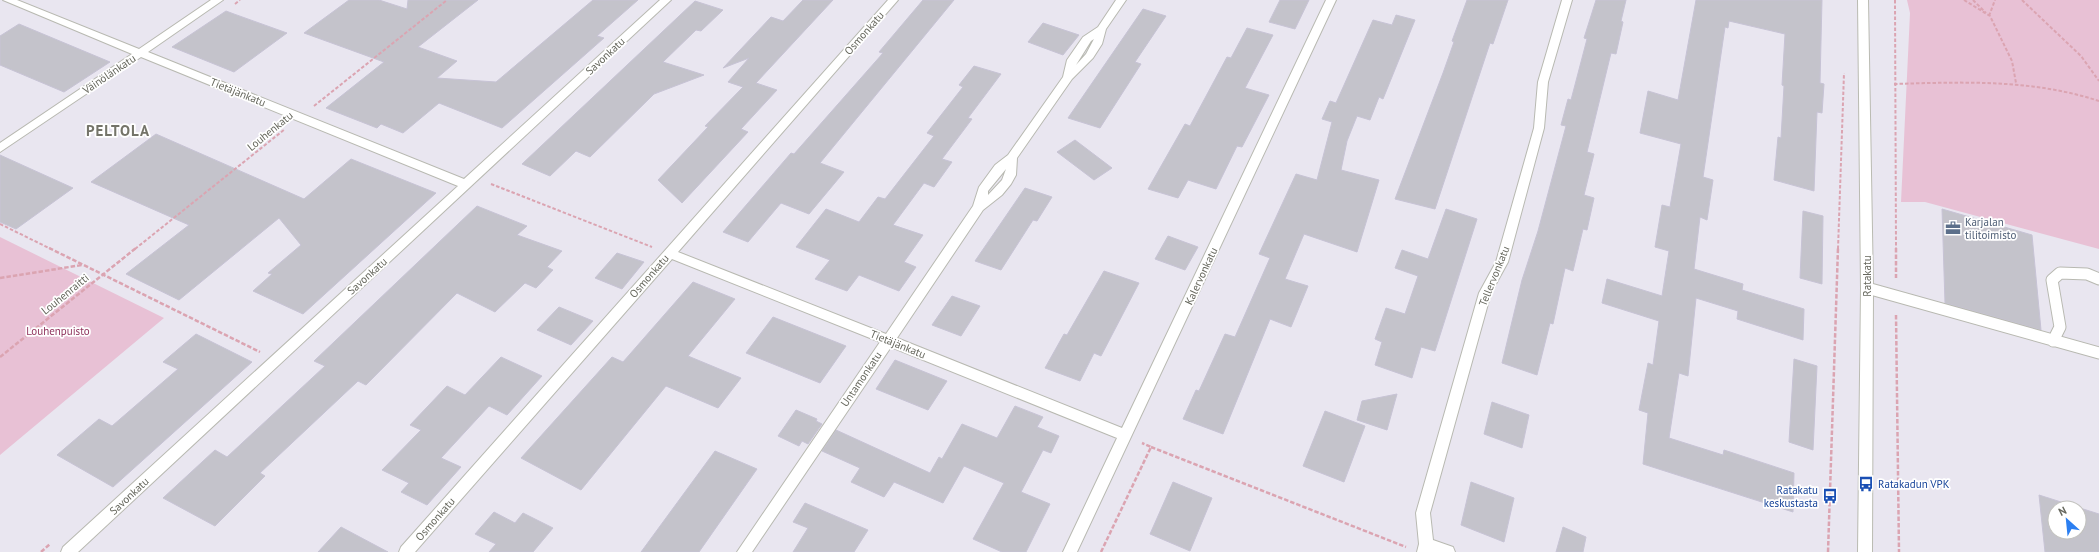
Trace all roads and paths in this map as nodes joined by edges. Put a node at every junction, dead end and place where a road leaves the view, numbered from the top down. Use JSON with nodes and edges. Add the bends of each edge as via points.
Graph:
{"nodes":[{"id":1,"x":8,"y":0,"type":"edge"},
{"id":2,"x":218,"y":0,"type":"edge"},
{"id":3,"x":447,"y":0,"type":"edge"},
{"id":4,"x":666,"y":0,"type":"edge"},
{"id":5,"x":893,"y":0,"type":"edge"},
{"id":6,"x":1121,"y":0,"type":"edge"},
{"id":7,"x":1331,"y":0,"type":"edge"},
{"id":8,"x":1567,"y":0,"type":"edge"},
{"id":9,"x":1863,"y":0,"type":"edge"},
{"id":10,"x":1894,"y":0,"type":"edge"},
{"id":11,"x":1964,"y":0,"type":"edge"},
{"id":12,"x":1973,"y":0,"type":"edge"},
{"id":13,"x":1995,"y":0,"type":"edge"},
{"id":14,"x":2022,"y":0,"type":"edge"},
{"id":15,"x":1990,"y":16,"type":"junction"},
{"id":16,"x":140,"y":53,"type":"junction"},
{"id":17,"x":1844,"y":71,"type":"dead end"},
{"id":18,"x":2099,"y":81,"type":"edge"},
{"id":19,"x":1894,"y":84,"type":"junction"},
{"id":20,"x":2016,"y":84,"type":"junction"},
{"id":21,"x":2099,"y":101,"type":"edge"},
{"id":22,"x":300,"y":117,"type":"junction"},
{"id":23,"x":0,"y":148,"type":"edge"},
{"id":24,"x":470,"y":181,"type":"junction"},
{"id":25,"x":0,"y":224,"type":"edge"},
{"id":26,"x":669,"y":253,"type":"junction"},
{"id":27,"x":83,"y":264,"type":"junction"},
{"id":28,"x":103,"y":274,"type":"junction"},
{"id":29,"x":0,"y":278,"type":"edge"},
{"id":30,"x":2099,"y":279,"type":"edge"},
{"id":31,"x":1867,"y":288,"type":"junction"},
{"id":32,"x":1896,"y":296,"type":"junction"},
{"id":33,"x":888,"y":340,"type":"junction"},
{"id":34,"x":2053,"y":341,"type":"junction"},
{"id":35,"x":2099,"y":353,"type":"edge"},
{"id":36,"x":0,"y":357,"type":"edge"},
{"id":37,"x":276,"y":360,"type":"junction"},
{"id":38,"x":1126,"y":435,"type":"junction"},
{"id":39,"x":1151,"y":447,"type":"junction"},
{"id":40,"x":1420,"y":548,"type":"edge"},
{"id":41,"x":68,"y":552,"type":"edge"},
{"id":42,"x":406,"y":552,"type":"edge"},
{"id":43,"x":744,"y":552,"type":"edge"},
{"id":44,"x":1070,"y":552,"type":"edge"},
{"id":45,"x":1101,"y":552,"type":"edge"},
{"id":46,"x":1448,"y":552,"type":"edge"},
{"id":47,"x":1828,"y":552,"type":"edge"},
{"id":48,"x":1865,"y":552,"type":"edge"},
{"id":49,"x":1899,"y":552,"type":"edge"}],
"edges":[{"from":1,"to":16,"type":"street","name":"Tietäjänkatu"},
{"from":2,"to":16,"type":"street","name":"Väinölänkatu"},
{"from":3,"to":22,"type":"path","name":"Louhenkatu"},
{"from":4,"to":24,"type":"street","name":"Savonkatu"},
{"from":5,"to":26,"type":"street","name":"Osmonkatu"},
{"from":6,"to":33,"type":"street","name":"Untamonkatu","via":[[1101,29],[1087,39],[1070,62],[1068,77],[1012,158],[999,168],[983,190],[979,207]]},
{"from":7,"to":38,"type":"street","name":"Kalervonkatu"},
{"from":8,"to":40,"type":"street","name":"Tellervonkatu","via":[[1543,82],[1539,128],[1502,262],[1485,293],[1423,513]]},
{"from":9,"to":31,"type":"street","name":"Ratakatu"},
{"from":10,"to":19,"type":"path"},
{"from":11,"to":15,"type":"path"},
{"from":12,"to":15,"type":"path"},
{"from":13,"to":15,"type":"path"},
{"from":14,"to":18,"type":"path","via":[[2081,56]]},
{"from":15,"to":20,"type":"path","via":[[2012,61]]},
{"from":16,"to":22,"type":"street","name":"Tietäjänkatu"},
{"from":16,"to":23,"type":"street","name":"Väinölänkatu"},
{"from":17,"to":47,"type":"path"},
{"from":19,"to":20,"type":"path"},
{"from":19,"to":32,"type":"path"},
{"from":20,"to":21,"type":"path","via":[[2083,94]]},
{"from":22,"to":24,"type":"street","name":"Tietäjänkatu"},
{"from":22,"to":28,"type":"path","name":"Louhenkatu"},
{"from":24,"to":26,"type":"path"},
{"from":24,"to":37,"type":"street","name":"Savonkatu"},
{"from":25,"to":27,"type":"path"},
{"from":26,"to":33,"type":"street","name":"Tietäjänkatu"},
{"from":26,"to":42,"type":"street","name":"Osmonkatu"},
{"from":27,"to":28,"type":"path"},
{"from":27,"to":29,"type":"path"},
{"from":28,"to":36,"type":"path","name":"Louhenraitti"},
{"from":28,"to":37,"type":"path"},
{"from":30,"to":34,"type":"lane","via":[[2087,274],[2060,273],[2052,280],[2060,327]]},
{"from":31,"to":32,"type":"lane"},
{"from":31,"to":48,"type":"street","name":"Ratakatu"},
{"from":32,"to":34,"type":"lane"},
{"from":32,"to":49,"type":"path"},
{"from":33,"to":38,"type":"street","name":"Tietäjänkatu"},
{"from":33,"to":43,"type":"street","name":"Untamonkatu"},
{"from":34,"to":35,"type":"lane"},
{"from":37,"to":41,"type":"street","name":"Savonkatu"},
{"from":38,"to":39,"type":"path"},
{"from":38,"to":44,"type":"street","name":"Kalervonkatu"},
{"from":39,"to":40,"type":"path"},
{"from":39,"to":45,"type":"path"},
{"from":40,"to":46,"type":"street"}]}
